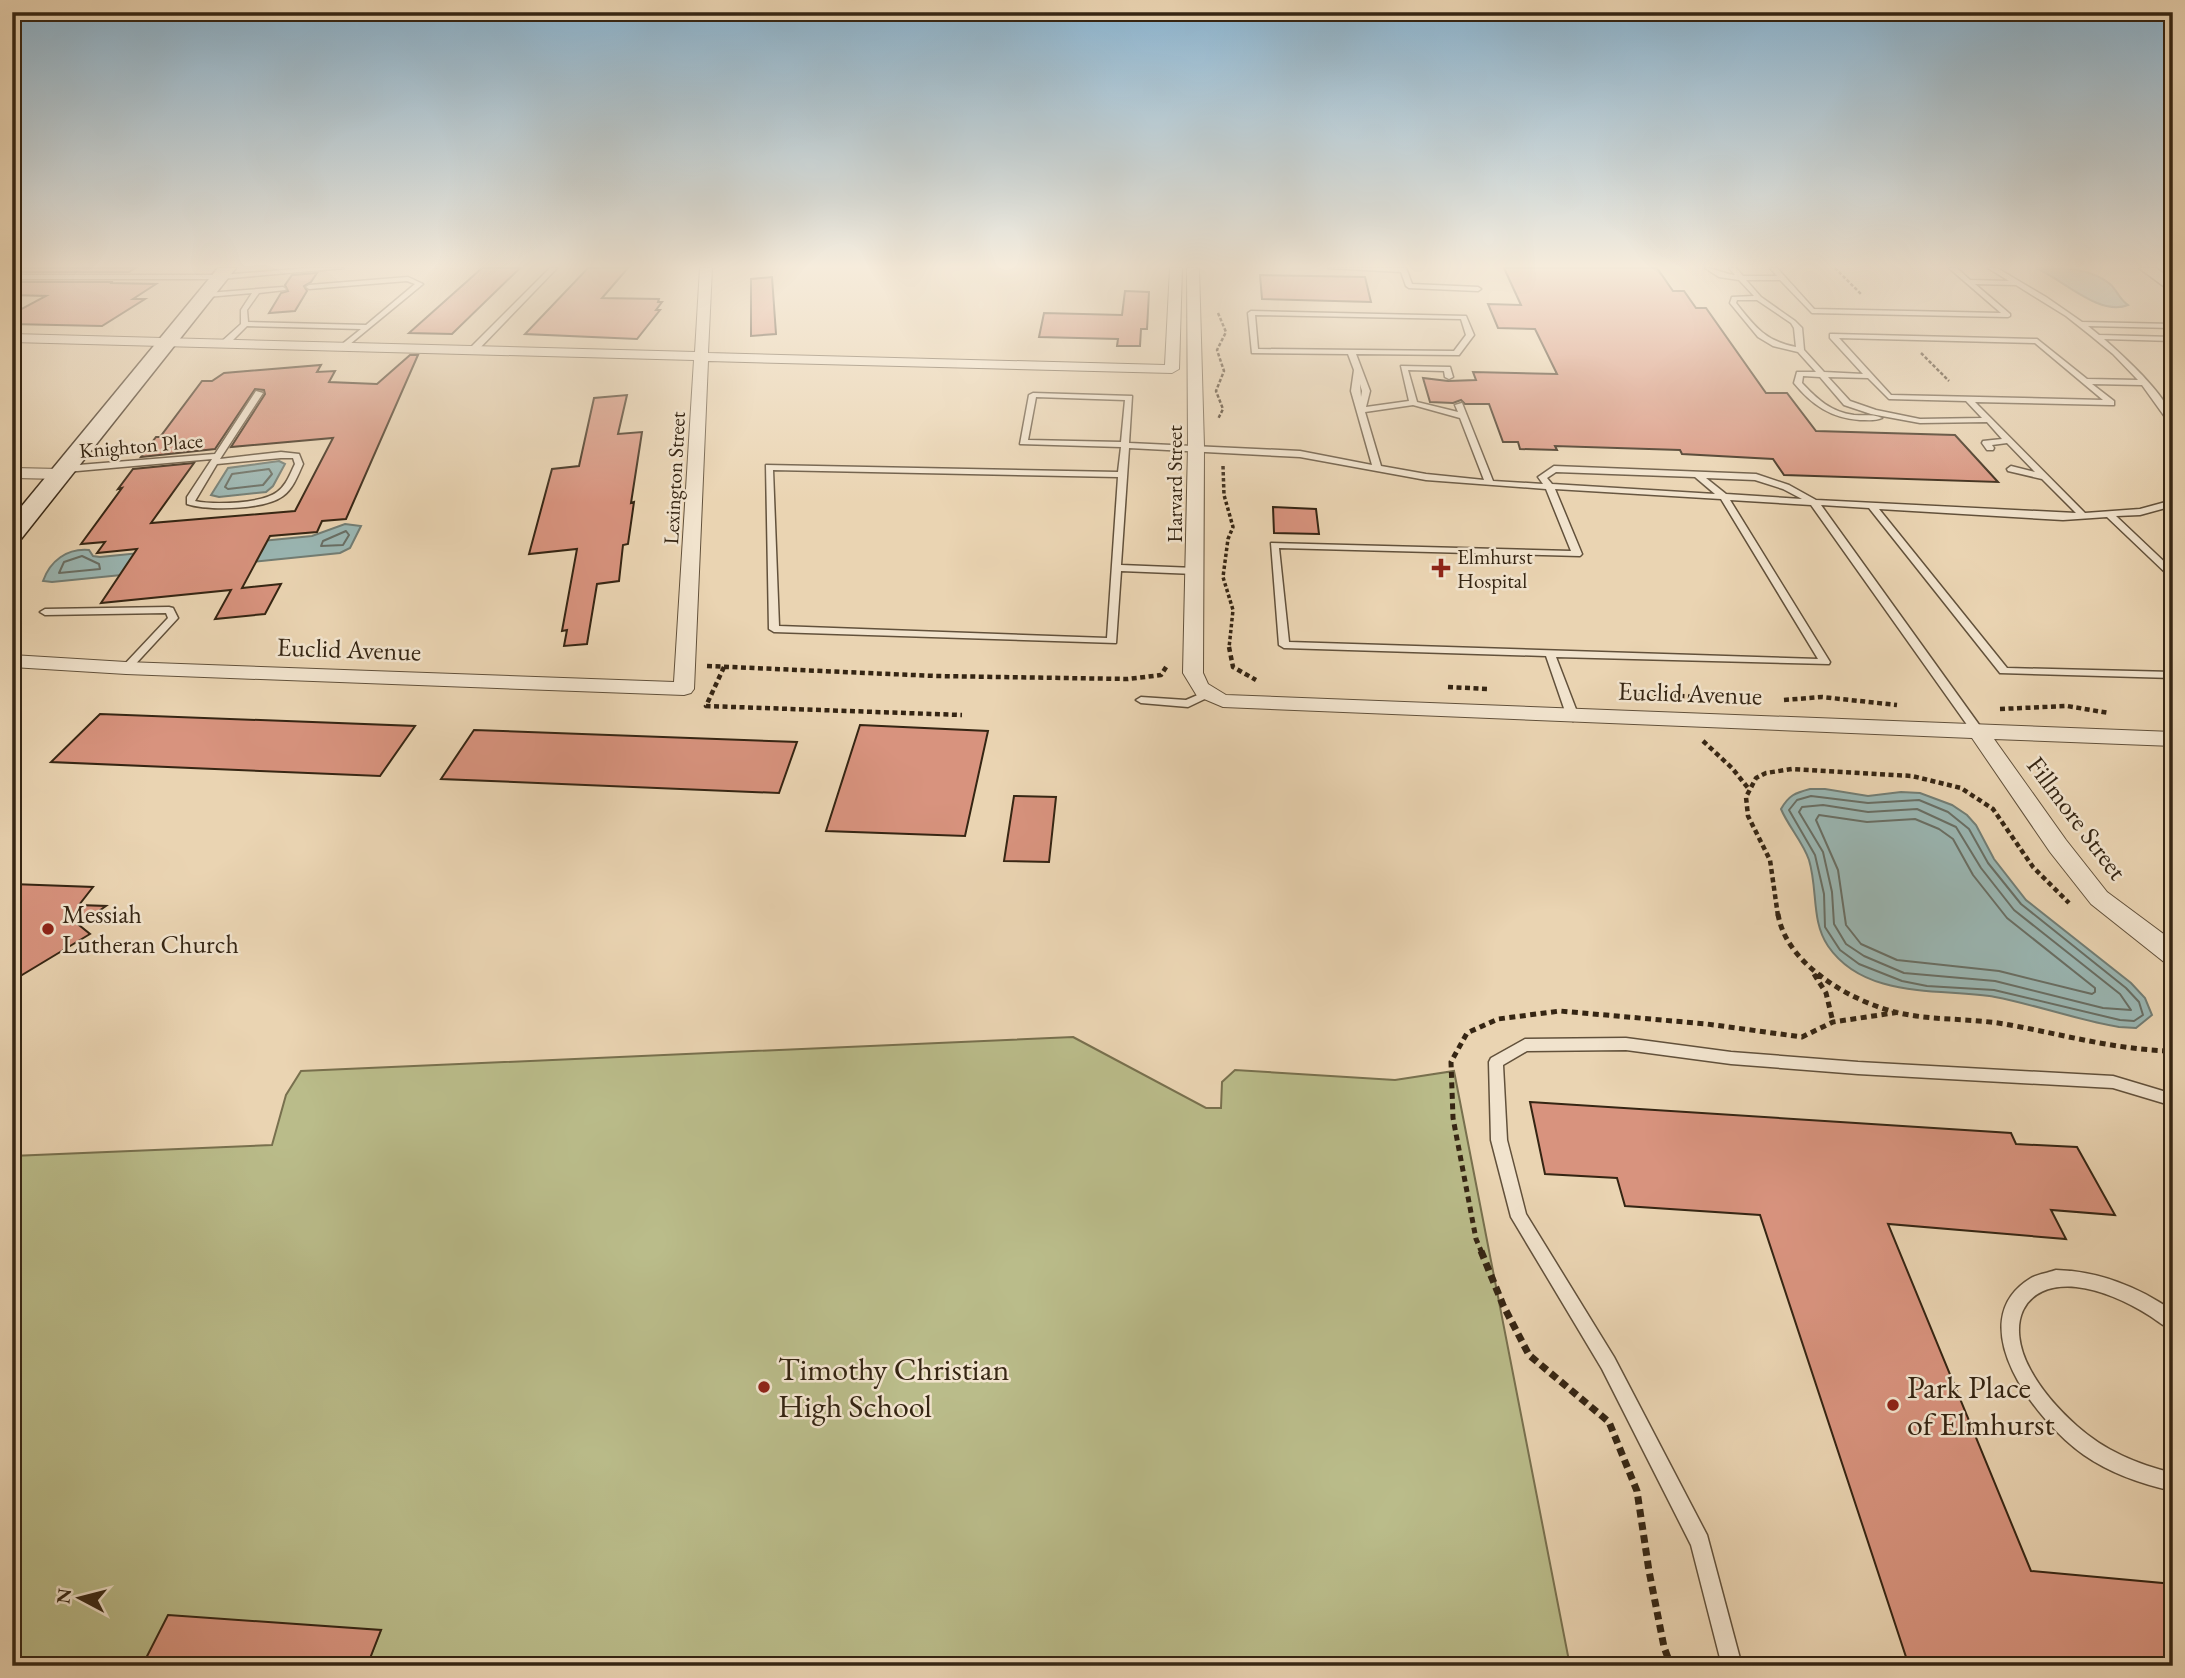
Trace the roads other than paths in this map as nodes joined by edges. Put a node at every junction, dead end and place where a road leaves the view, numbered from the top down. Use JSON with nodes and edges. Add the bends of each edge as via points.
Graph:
{"nodes":[{"id":1,"x":166,"y":346,"type":"edge"},
{"id":2,"x":316,"y":346,"type":"edge"},
{"id":3,"x":477,"y":346,"type":"edge"},
{"id":4,"x":702,"y":346,"type":"edge"},
{"id":5,"x":1173,"y":346,"type":"edge"},
{"id":6,"x":1194,"y":346,"type":"edge"},
{"id":7,"x":1255,"y":346,"type":"edge"},
{"id":8,"x":1461,"y":346,"type":"edge"},
{"id":9,"x":1785,"y":346,"type":"edge"},
{"id":10,"x":1800,"y":346,"type":"edge"},
{"id":11,"x":1843,"y":346,"type":"edge"},
{"id":12,"x":2043,"y":346,"type":"edge"},
{"id":13,"x":2109,"y":346,"type":"edge"},
{"id":14,"x":344,"y":347,"type":"joint"},
{"id":15,"x":473,"y":350,"type":"junction"},
{"id":16,"x":1800,"y":350,"type":"junction"},
{"id":17,"x":1352,"y":352,"type":"junction"},
{"id":18,"x":701,"y":356,"type":"junction"},
{"id":19,"x":1821,"y":375,"type":"junction"},
{"id":20,"x":1870,"y":376,"type":"junction"},
{"id":21,"x":1449,"y":377,"type":"dead end"},
{"id":22,"x":2085,"y":381,"type":"junction"},
{"id":23,"x":2146,"y":383,"type":"junction"},
{"id":24,"x":260,"y":393,"type":"dead end"},
{"id":25,"x":1968,"y":399,"type":"junction"},
{"id":26,"x":1413,"y":403,"type":"junction"},
{"id":27,"x":1459,"y":405,"type":"dead end"},
{"id":28,"x":1362,"y":410,"type":"junction"},
{"id":29,"x":1463,"y":416,"type":"junction"},
{"id":30,"x":1903,"y":418,"type":"junction"},
{"id":31,"x":1990,"y":420,"type":"junction"},
{"id":32,"x":2173,"y":422,"type":"edge"},
{"id":33,"x":2010,"y":440,"type":"junction"},
{"id":34,"x":1125,"y":445,"type":"junction"},
{"id":35,"x":1195,"y":447,"type":"junction"},
{"id":36,"x":1990,"y":448,"type":"dead end"},
{"id":37,"x":216,"y":459,"type":"junction"},
{"id":38,"x":1377,"y":468,"type":"junction"},
{"id":39,"x":2011,"y":469,"type":"dead end"},
{"id":40,"x":64,"y":472,"type":"junction"},
{"id":41,"x":12,"y":473,"type":"edge"},
{"id":42,"x":1696,"y":474,"type":"junction"},
{"id":43,"x":1122,"y":475,"type":"junction"},
{"id":44,"x":2046,"y":477,"type":"junction"},
{"id":45,"x":1490,"y":483,"type":"junction"},
{"id":46,"x":1550,"y":487,"type":"junction"},
{"id":47,"x":1724,"y":497,"type":"junction"},
{"id":48,"x":1814,"y":502,"type":"junction"},
{"id":49,"x":2173,"y":503,"type":"edge"},
{"id":50,"x":1872,"y":506,"type":"junction"},
{"id":51,"x":2110,"y":515,"type":"junction"},
{"id":52,"x":2084,"y":517,"type":"junction"},
{"id":53,"x":12,"y":534,"type":"edge"},
{"id":54,"x":1116,"y":568,"type":"junction"},
{"id":55,"x":1195,"y":571,"type":"junction"},
{"id":56,"x":2173,"y":575,"type":"edge"},
{"id":57,"x":45,"y":612,"type":"dead end"},
{"id":58,"x":1550,"y":654,"type":"junction"},
{"id":59,"x":12,"y":661,"type":"edge"},
{"id":60,"x":125,"y":668,"type":"junction"},
{"id":61,"x":2173,"y":675,"type":"edge"},
{"id":62,"x":684,"y":689,"type":"joint"},
{"id":63,"x":1207,"y":694,"type":"junction"},
{"id":64,"x":1140,"y":700,"type":"dead end"},
{"id":65,"x":1573,"y":717,"type":"junction"},
{"id":66,"x":1979,"y":733,"type":"junction"},
{"id":67,"x":2173,"y":739,"type":"edge"},
{"id":68,"x":2173,"y":955,"type":"edge"},
{"id":69,"x":2173,"y":1100,"type":"edge"},
{"id":70,"x":2170,"y":1314,"type":"edge"},
{"id":71,"x":2173,"y":1482,"type":"edge"},
{"id":72,"x":1732,"y":1666,"type":"edge"}],
"edges":[{"from":1,"to":40,"type":"main road"},
{"from":2,"to":14,"type":"street"},
{"from":3,"to":15,"type":"lane"},
{"from":4,"to":18,"type":"street","name":"Lexington Street"},
{"from":5,"to":18,"type":"street","via":[[1172,369]]},
{"from":6,"to":35,"type":"street","name":"Harvard Street"},
{"from":7,"to":17,"type":"lane","via":[[1255,351]]},
{"from":8,"to":17,"type":"lane","via":[[1456,353]]},
{"from":9,"to":16,"type":"lane"},
{"from":10,"to":16,"type":"lane"},
{"from":11,"to":20,"type":"lane"},
{"from":12,"to":22,"type":"lane"},
{"from":13,"to":23,"type":"lane"},
{"from":14,"to":15,"type":"street"},
{"from":15,"to":18,"type":"street"},
{"from":16,"to":19,"type":"lane"},
{"from":17,"to":28,"type":"lane","via":[[1355,391]]},
{"from":18,"to":62,"type":"street","name":"Lexington Street"},
{"from":19,"to":20,"type":"lane"},
{"from":19,"to":30,"type":"lane","via":[[1847,403]]},
{"from":19,"to":30,"type":"lane","via":[[1800,374],[1798,383],[1826,411],[1855,418]]},
{"from":20,"to":25,"type":"lane","via":[[1889,397]]},
{"from":21,"to":26,"type":"lane","via":[[1447,369],[1404,368]]},
{"from":22,"to":23,"type":"lane"},
{"from":22,"to":25,"type":"lane","via":[[2110,403]]},
{"from":23,"to":32,"type":"lane"},
{"from":24,"to":37,"type":"lane","name":"Knighton Place"},
{"from":25,"to":31,"type":"lane"},
{"from":26,"to":28,"type":"lane"},
{"from":26,"to":29,"type":"lane"},
{"from":27,"to":29,"type":"lane"},
{"from":28,"to":38,"type":"lane"},
{"from":29,"to":45,"type":"lane"},
{"from":30,"to":31,"type":"lane"},
{"from":31,"to":33,"type":"lane"},
{"from":33,"to":36,"type":"lane","via":[[1986,443]]},
{"from":33,"to":44,"type":"lane"},
{"from":34,"to":34,"type":"lane","via":[[1023,442],[1032,395],[1129,397]]},
{"from":34,"to":35,"type":"lane"},
{"from":34,"to":43,"type":"lane"},
{"from":35,"to":38,"type":"lane","via":[[1300,454]]},
{"from":35,"to":55,"type":"street","name":"Harvard Street"},
{"from":37,"to":37,"type":"lane","name":"Knighton Place","via":[[191,497],[193,505],[255,502],[277,496],[300,459],[289,455]]},
{"from":37,"to":40,"type":"lane","name":"Knighton Place"},
{"from":38,"to":45,"type":"lane"},
{"from":39,"to":44,"type":"lane"},
{"from":40,"to":41,"type":"street"},
{"from":40,"to":53,"type":"main road"},
{"from":42,"to":46,"type":"lane","via":[[1554,469],[1542,477]]},
{"from":42,"to":47,"type":"lane"},
{"from":42,"to":48,"type":"lane","via":[[1756,477]]},
{"from":43,"to":54,"type":"lane"},
{"from":43,"to":54,"type":"lane","via":[[769,467],[774,629],[1112,641]]},
{"from":44,"to":52,"type":"lane"},
{"from":45,"to":46,"type":"lane"},
{"from":46,"to":47,"type":"lane"},
{"from":46,"to":58,"type":"lane","via":[[1577,554],[1274,545],[1284,645]]},
{"from":47,"to":48,"type":"lane"},
{"from":47,"to":58,"type":"lane","via":[[1825,662]]},
{"from":48,"to":50,"type":"lane"},
{"from":48,"to":66,"type":"lane"},
{"from":49,"to":51,"type":"lane"},
{"from":50,"to":52,"type":"lane"},
{"from":50,"to":61,"type":"lane","via":[[2004,671]]},
{"from":51,"to":52,"type":"lane"},
{"from":51,"to":56,"type":"lane"},
{"from":54,"to":55,"type":"lane"},
{"from":55,"to":63,"type":"street","name":"Harvard Street","via":[[1193,673],[1196,686]]},
{"from":57,"to":60,"type":"lane","via":[[169,610],[173,618]]},
{"from":58,"to":65,"type":"lane"},
{"from":59,"to":60,"type":"street","name":"Euclid Avenue"},
{"from":60,"to":62,"type":"street","name":"Euclid Avenue"},
{"from":63,"to":64,"type":"lane","via":[[1188,704]]},
{"from":63,"to":65,"type":"street","name":"Euclid Avenue","via":[[1223,701]]},
{"from":65,"to":66,"type":"street","name":"Euclid Avenue"},
{"from":66,"to":67,"type":"street","name":"Euclid Avenue"},
{"from":66,"to":68,"type":"street","name":"Fillmore Street","via":[[2099,898]]},
{"from":69,"to":72,"type":"lane","via":[[2113,1082],[1845,1068],[1626,1044],[1525,1045],[1496,1062],[1499,1140],[1518,1217],[1608,1363],[1700,1542]]},
{"from":70,"to":71,"type":"lane","via":[[2091,1281],[2057,1278],[2030,1286],[2014,1305],[2009,1331],[2024,1376],[2038,1399],[2070,1432],[2106,1459]]}]}
